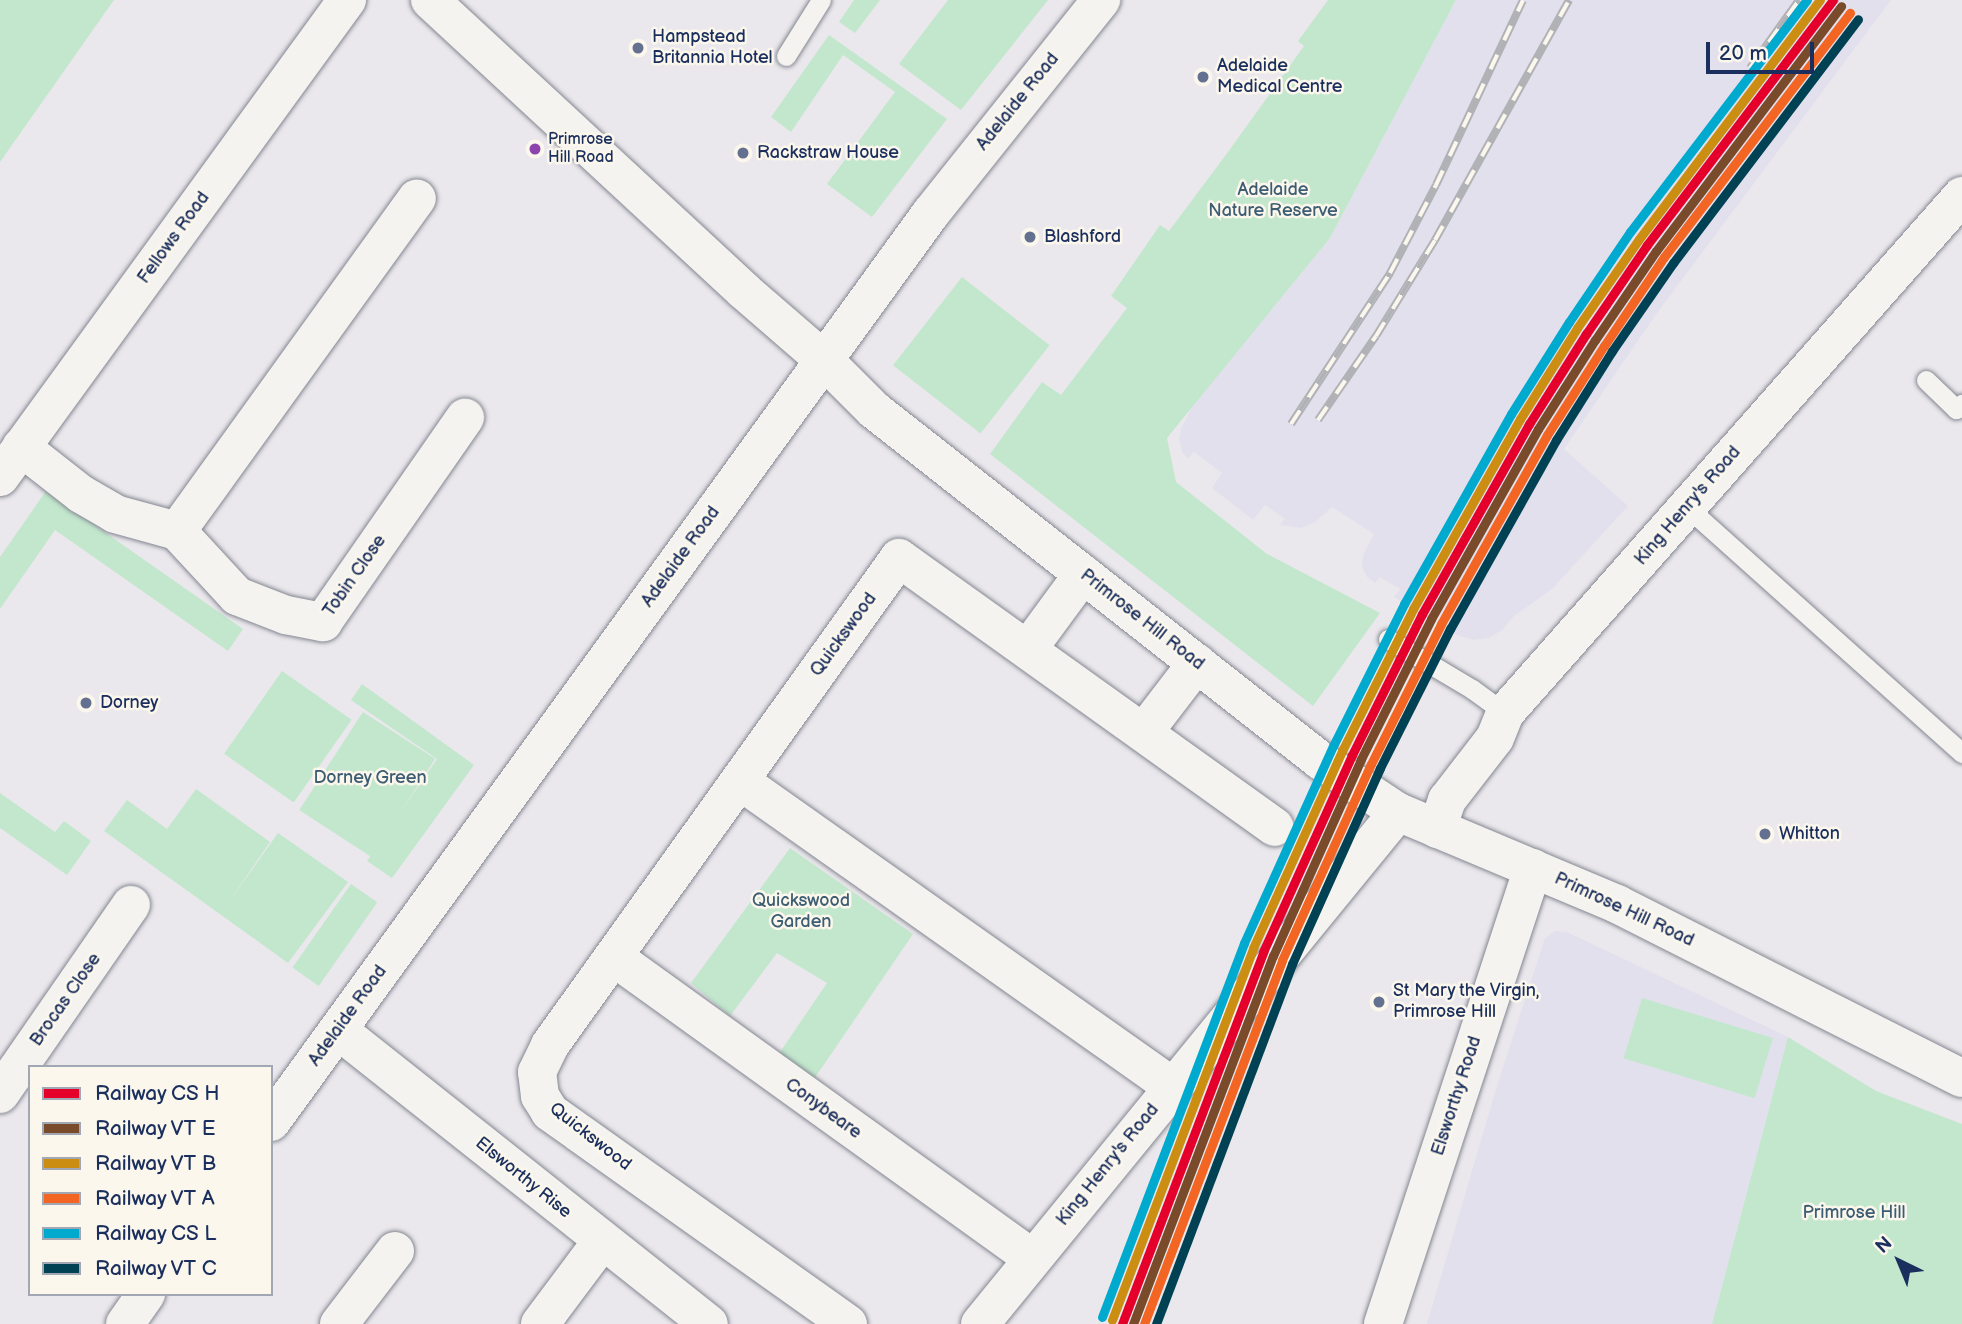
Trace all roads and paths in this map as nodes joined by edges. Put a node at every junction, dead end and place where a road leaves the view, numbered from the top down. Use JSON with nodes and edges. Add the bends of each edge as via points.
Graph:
{"nodes":[{"id":1,"x":347,"y":0,"type":"edge"},
{"id":2,"x":430,"y":0,"type":"edge"},
{"id":3,"x":821,"y":0,"type":"edge"},
{"id":4,"x":1101,"y":0,"type":"edge"},
{"id":5,"x":786,"y":56,"type":"dead end"},
{"id":6,"x":1962,"y":196,"type":"edge"},
{"id":7,"x":417,"y":198,"type":"dead end"},
{"id":8,"x":825,"y":361,"type":"junction"},
{"id":9,"x":1926,"y":380,"type":"dead end"},
{"id":10,"x":1962,"y":404,"type":"edge"},
{"id":11,"x":465,"y":418,"type":"dead end"},
{"id":12,"x":10,"y":462,"type":"edge"},
{"id":13,"x":1688,"y":508,"type":"junction"},
{"id":14,"x":177,"y":531,"type":"junction"},
{"id":15,"x":1083,"y":574,"type":"junction"},
{"id":16,"x":1388,"y":639,"type":"dead end"},
{"id":17,"x":1028,"y":649,"type":"junction"},
{"id":18,"x":1197,"y":663,"type":"junction"},
{"id":19,"x":1504,"y":713,"type":"junction"},
{"id":20,"x":1144,"y":733,"type":"junction"},
{"id":21,"x":1962,"y":753,"type":"edge"},
{"id":22,"x":740,"y":781,"type":"junction"},
{"id":23,"x":1398,"y":812,"type":"junction"},
{"id":24,"x":1275,"y":827,"type":"dead end"},
{"id":25,"x":1437,"y":829,"type":"junction"},
{"id":26,"x":1533,"y":868,"type":"junction"},
{"id":27,"x":131,"y":905,"type":"dead end"},
{"id":28,"x":615,"y":958,"type":"junction"},
{"id":29,"x":338,"y":1031,"type":"junction"},
{"id":30,"x":1962,"y":1078,"type":"edge"},
{"id":31,"x":1173,"y":1087,"type":"junction"},
{"id":32,"x":0,"y":1094,"type":"edge"},
{"id":33,"x":273,"y":1119,"type":"edge"},
{"id":34,"x":602,"y":1241,"type":"junction"},
{"id":35,"x":395,"y":1251,"type":"dead end"},
{"id":36,"x":1032,"y":1258,"type":"junction"},
{"id":37,"x":145,"y":1296,"type":"edge"},
{"id":38,"x":125,"y":1324,"type":"edge"},
{"id":39,"x":339,"y":1324,"type":"edge"},
{"id":40,"x":540,"y":1324,"type":"edge"},
{"id":41,"x":709,"y":1324,"type":"edge"},
{"id":42,"x":848,"y":1324,"type":"edge"},
{"id":43,"x":979,"y":1324,"type":"edge"},
{"id":44,"x":1383,"y":1324,"type":"edge"}],
"edges":[{"from":1,"to":12,"type":"street","name":"Fellows Road"},
{"from":2,"to":8,"type":"street","name":"Primrose Hill Road"},
{"from":3,"to":5,"type":"lane"},
{"from":4,"to":8,"type":"street","name":"Adelaide Road","via":[[985,143]]},
{"from":6,"to":13,"type":"street","name":"King Henry's Road"},
{"from":7,"to":14,"type":"street"},
{"from":8,"to":15,"type":"street","name":"Primrose Hill Road","via":[[874,410]]},
{"from":8,"to":29,"type":"street","name":"Adelaide Road"},
{"from":9,"to":10,"type":"lane","via":[[1956,409]]},
{"from":11,"to":14,"type":"street","name":"Tobin Close","via":[[323,622],[286,615],[237,596]]},
{"from":12,"to":14,"type":"street","via":[[115,514]]},
{"from":13,"to":19,"type":"street","name":"King Henry's Road"},
{"from":13,"to":21,"type":"lane"},
{"from":15,"to":17,"type":"street"},
{"from":15,"to":18,"type":"street","name":"Primrose Hill Road"},
{"from":16,"to":19,"type":"lane"},
{"from":17,"to":20,"type":"street"},
{"from":17,"to":22,"type":"street","name":"Quickswood","via":[[900,558]]},
{"from":18,"to":20,"type":"street"},
{"from":18,"to":23,"type":"street","name":"Primrose Hill Road","via":[[1321,761]]},
{"from":19,"to":25,"type":"street","name":"King Henry's Road","via":[[1495,738],[1447,800]]},
{"from":20,"to":24,"type":"street"},
{"from":22,"to":28,"type":"street","name":"Quickswood"},
{"from":22,"to":31,"type":"street"},
{"from":23,"to":25,"type":"street","name":"Primrose Hill Road"},
{"from":23,"to":31,"type":"street","name":"King Henry's Road"},
{"from":25,"to":26,"type":"street","name":"Primrose Hill Road"},
{"from":26,"to":30,"type":"street","name":"Primrose Hill Road","via":[[1617,904]]},
{"from":26,"to":44,"type":"street","name":"Elsworthy Road"},
{"from":27,"to":32,"type":"street","name":"Brocas Close"},
{"from":28,"to":36,"type":"street","name":"Conybeare"},
{"from":28,"to":42,"type":"street","name":"Quickswood","via":[[537,1072],[540,1096],[550,1112]]},
{"from":29,"to":33,"type":"street","name":"Adelaide Road"},
{"from":29,"to":34,"type":"street","name":"Elsworthy Rise"},
{"from":31,"to":36,"type":"street","name":"King Henry's Road"},
{"from":34,"to":40,"type":"street"},
{"from":34,"to":41,"type":"street","name":"Elsworthy Rise"},
{"from":35,"to":39,"type":"street"},
{"from":36,"to":43,"type":"street","name":"King Henry's Road"},
{"from":37,"to":38,"type":"street"}]}
